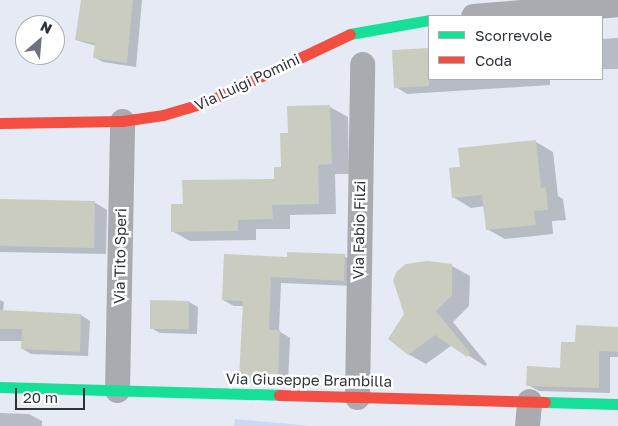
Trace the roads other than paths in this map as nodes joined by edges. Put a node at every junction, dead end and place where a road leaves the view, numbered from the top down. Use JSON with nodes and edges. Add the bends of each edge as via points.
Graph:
{"nodes":[{"id":1,"x":618,"y":4,"type":"edge"},
{"id":2,"x":485,"y":15,"type":"edge"},
{"id":3,"x":428,"y":20,"type":"edge"},
{"id":4,"x":362,"y":64,"type":"dead end"},
{"id":5,"x":122,"y":121,"type":"junction"},
{"id":6,"x":0,"y":123,"type":"edge"},
{"id":7,"x":0,"y":387,"type":"edge"},
{"id":8,"x":117,"y":390,"type":"junction"},
{"id":9,"x":357,"y":397,"type":"junction"},
{"id":10,"x":529,"y":400,"type":"junction"},
{"id":11,"x":618,"y":404,"type":"edge"},
{"id":12,"x":527,"y":426,"type":"edge"}],
"edges":[{"from":1,"to":2,"type":"street"},
{"from":3,"to":5,"type":"street","name":"Via Luigi Pomini","via":[[352,34],[207,102],[163,115]]},
{"from":4,"to":9,"type":"street","name":"Via Fabio Filzi"},
{"from":5,"to":6,"type":"street","name":"Via Luigi Pomini"},
{"from":5,"to":8,"type":"street","name":"Via Tito Speri"},
{"from":7,"to":8,"type":"street","name":"Via Giuseppe Brambilla"},
{"from":8,"to":9,"type":"street","name":"Via Giuseppe Brambilla"},
{"from":9,"to":10,"type":"street","name":"Via Giuseppe Brambilla"},
{"from":10,"to":11,"type":"street","name":"Via Giuseppe Brambilla"},
{"from":10,"to":12,"type":"street"}]}
